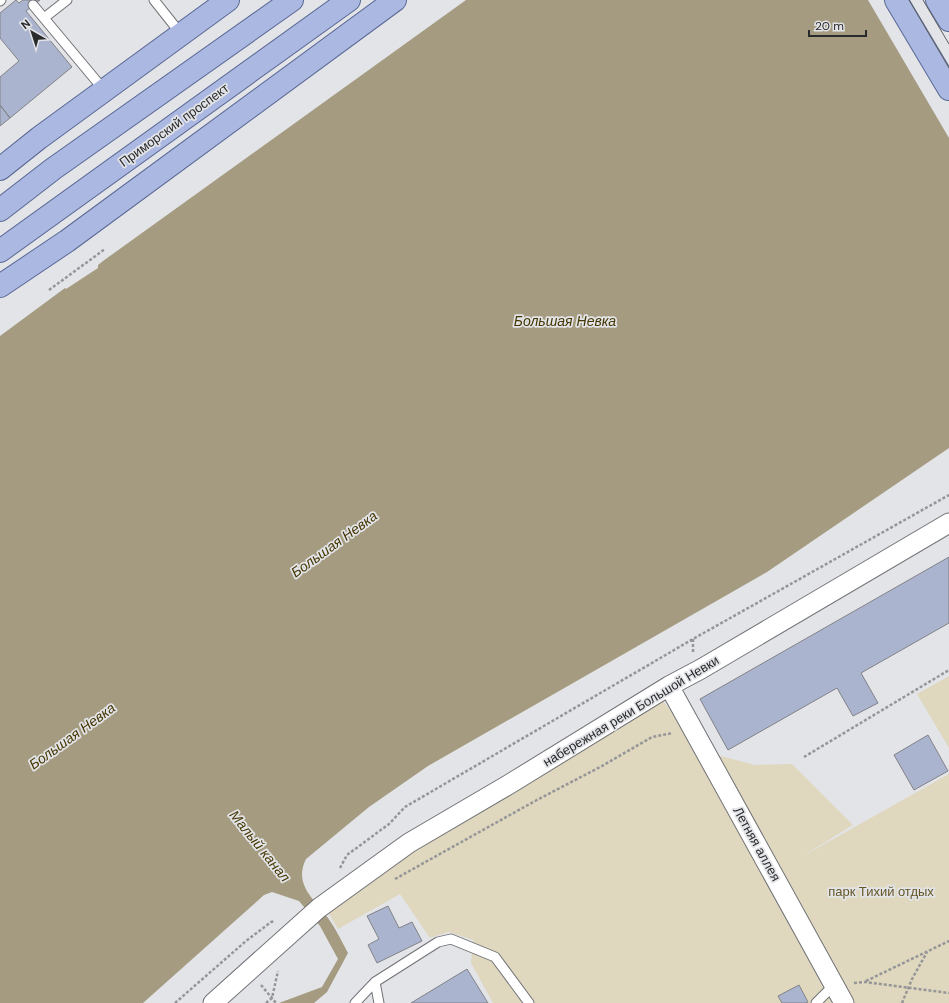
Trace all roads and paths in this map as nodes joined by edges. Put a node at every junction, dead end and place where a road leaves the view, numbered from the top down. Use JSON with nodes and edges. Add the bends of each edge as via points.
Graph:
{"nodes":[{"id":1,"x":67,"y":0,"type":"edge"},
{"id":2,"x":154,"y":0,"type":"edge"},
{"id":3,"x":228,"y":0,"type":"edge"},
{"id":4,"x":292,"y":0,"type":"edge"},
{"id":5,"x":349,"y":0,"type":"edge"},
{"id":6,"x":395,"y":0,"type":"edge"},
{"id":7,"x":896,"y":0,"type":"edge"},
{"id":8,"x":937,"y":0,"type":"edge"},
{"id":9,"x":33,"y":5,"type":"dead end"},
{"id":10,"x":44,"y":18,"type":"junction"},
{"id":11,"x":949,"y":20,"type":"edge"},
{"id":12,"x":181,"y":34,"type":"junction"},
{"id":13,"x":949,"y":89,"type":"edge"},
{"id":14,"x":104,"y":90,"type":"junction"},
{"id":15,"x":0,"y":170,"type":"edge"},
{"id":16,"x":0,"y":210,"type":"edge"},
{"id":17,"x":105,"y":249,"type":"dead end"},
{"id":18,"x":0,"y":251,"type":"edge"},
{"id":19,"x":0,"y":286,"type":"edge"},
{"id":20,"x":49,"y":290,"type":"dead end"},
{"id":21,"x":949,"y":495,"type":"edge"},
{"id":22,"x":949,"y":524,"type":"edge"},
{"id":23,"x":694,"y":639,"type":"junction"},
{"id":24,"x":693,"y":658,"type":"dead end"},
{"id":25,"x":949,"y":670,"type":"edge"},
{"id":26,"x":669,"y":686,"type":"junction"},
{"id":27,"x":693,"y":729,"type":"junction"},
{"id":28,"x":804,"y":757,"type":"dead end"},
{"id":29,"x":336,"y":872,"type":"dead end"},
{"id":30,"x":392,"y":880,"type":"dead end"},
{"id":31,"x":277,"y":920,"type":"dead end"},
{"id":32,"x":949,"y":941,"type":"edge"},
{"id":33,"x":928,"y":952,"type":"junction"},
{"id":34,"x":280,"y":966,"type":"dead end"},
{"id":35,"x":375,"y":982,"type":"junction"},
{"id":36,"x":865,"y":982,"type":"junction"},
{"id":37,"x":260,"y":984,"type":"dead end"},
{"id":38,"x":834,"y":985,"type":"junction"},
{"id":39,"x":909,"y":988,"type":"junction"},
{"id":40,"x":949,"y":993,"type":"edge"},
{"id":41,"x":272,"y":998,"type":"junction"},
{"id":42,"x":176,"y":1003,"type":"edge"},
{"id":43,"x":213,"y":1003,"type":"edge"},
{"id":44,"x":266,"y":1003,"type":"edge"},
{"id":45,"x":276,"y":1003,"type":"edge"},
{"id":46,"x":355,"y":1003,"type":"edge"},
{"id":47,"x":379,"y":1003,"type":"edge"},
{"id":48,"x":529,"y":1003,"type":"edge"},
{"id":49,"x":816,"y":1003,"type":"edge"},
{"id":50,"x":844,"y":1003,"type":"edge"},
{"id":51,"x":902,"y":1003,"type":"edge"}],
"edges":[{"from":1,"to":10,"type":"lane"},
{"from":2,"to":12,"type":"lane"},
{"from":3,"to":12,"type":"main road"},
{"from":4,"to":16,"type":"main road","via":[[53,169]]},
{"from":5,"to":18,"type":"main road","name":"Приморский проспект"},
{"from":6,"to":19,"type":"main road","via":[[67,241]]},
{"from":7,"to":13,"type":"main road"},
{"from":8,"to":11,"type":"main road"},
{"from":9,"to":10,"type":"lane"},
{"from":10,"to":14,"type":"lane"},
{"from":12,"to":14,"type":"main road"},
{"from":14,"to":15,"type":"main road"},
{"from":17,"to":20,"type":"path"},
{"from":21,"to":23,"type":"path"},
{"from":22,"to":26,"type":"street","name":"набережная реки Большой Невки"},
{"from":23,"to":24,"type":"path"},
{"from":23,"to":29,"type":"path","via":[[405,807],[389,824],[347,855]]},
{"from":25,"to":28,"type":"path"},
{"from":26,"to":27,"type":"street","name":"Летняя аллея"},
{"from":26,"to":43,"type":"street","name":"набережная реки Большой Невки","via":[[409,843],[315,911]]},
{"from":27,"to":30,"type":"path","via":[[652,737]]},
{"from":27,"to":38,"type":"street","name":"Летняя аллея"},
{"from":31,"to":42,"type":"path","via":[[246,941]]},
{"from":32,"to":33,"type":"path"},
{"from":33,"to":36,"type":"path"},
{"from":33,"to":39,"type":"path"},
{"from":34,"to":41,"type":"path"},
{"from":35,"to":46,"type":"lane"},
{"from":35,"to":47,"type":"lane"},
{"from":35,"to":48,"type":"lane","via":[[438,942],[451,939],[495,957]]},
{"from":36,"to":38,"type":"path"},
{"from":36,"to":39,"type":"path"},
{"from":37,"to":41,"type":"path"},
{"from":38,"to":49,"type":"lane"},
{"from":38,"to":50,"type":"street","name":"Летняя аллея"},
{"from":39,"to":40,"type":"path"},
{"from":39,"to":51,"type":"path"},
{"from":41,"to":44,"type":"path"},
{"from":41,"to":45,"type":"path"}]}
